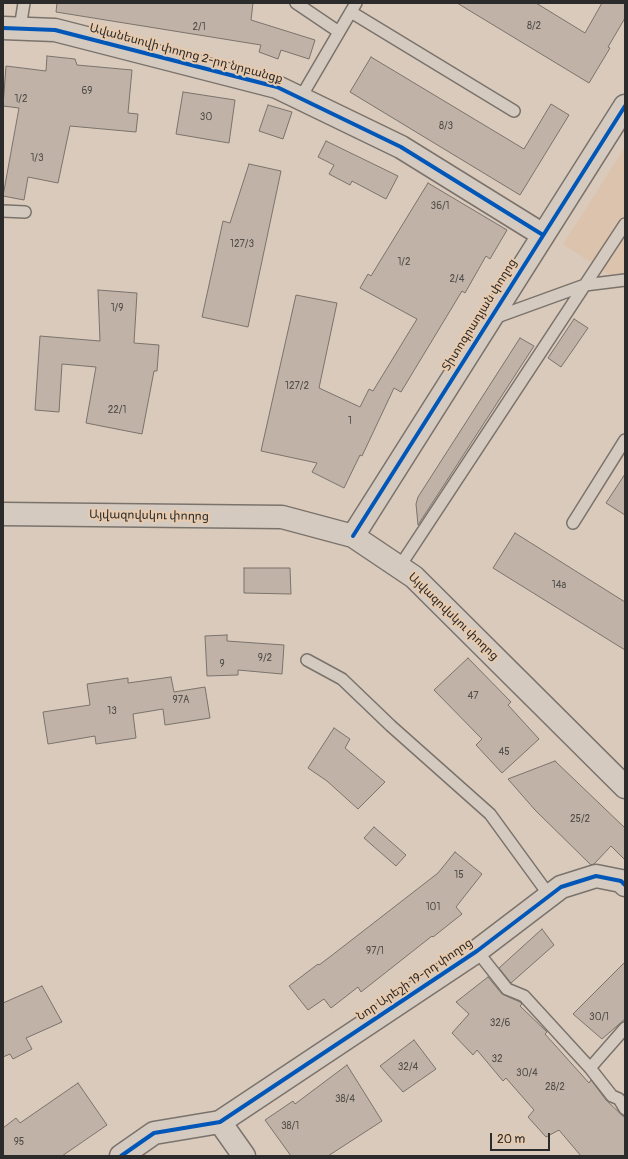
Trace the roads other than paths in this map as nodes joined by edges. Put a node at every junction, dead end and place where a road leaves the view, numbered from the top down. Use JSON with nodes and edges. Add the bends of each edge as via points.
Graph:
{"nodes":[{"id":1,"x":24,"y":3,"type":"edge"},
{"id":2,"x":296,"y":3,"type":"edge"},
{"id":3,"x":354,"y":8,"type":"edge"},
{"id":4,"x":11,"y":28,"type":"edge"},
{"id":5,"x":339,"y":32,"type":"junction"},
{"id":6,"x":301,"y":97,"type":"junction"},
{"id":7,"x":625,"y":106,"type":"edge"},
{"id":8,"x":514,"y":111,"type":"dead end"},
{"id":9,"x":3,"y":211,"type":"edge"},
{"id":10,"x":25,"y":212,"type":"dead end"},
{"id":11,"x":625,"y":226,"type":"edge"},
{"id":12,"x":543,"y":236,"type":"junction"},
{"id":13,"x":625,"y":280,"type":"edge"},
{"id":14,"x":585,"y":285,"type":"junction"},
{"id":15,"x":489,"y":320,"type":"junction"},
{"id":16,"x":625,"y":440,"type":"edge"},
{"id":17,"x":3,"y":514,"type":"edge"},
{"id":18,"x":573,"y":523,"type":"dead end"},
{"id":19,"x":353,"y":536,"type":"junction"},
{"id":20,"x":400,"y":566,"type":"junction"},
{"id":21,"x":307,"y":660,"type":"dead end"},
{"id":22,"x":625,"y":787,"type":"edge"},
{"id":23,"x":625,"y":885,"type":"edge"},
{"id":24,"x":549,"y":895,"type":"junction"},
{"id":25,"x":477,"y":951,"type":"junction"},
{"id":26,"x":625,"y":1028,"type":"edge"},
{"id":27,"x":590,"y":1068,"type":"junction"},
{"id":28,"x":625,"y":1109,"type":"edge"},
{"id":29,"x":220,"y":1122,"type":"junction"},
{"id":30,"x":120,"y":1156,"type":"edge"},
{"id":31,"x":244,"y":1156,"type":"edge"}],
"edges":[{"from":1,"to":4,"type":"lane"},
{"from":2,"to":5,"type":"lane"},
{"from":3,"to":5,"type":"lane"},
{"from":3,"to":8,"type":"lane"},
{"from":4,"to":6,"type":"street","name":"Ավանեսովի փողոց 2-րդ նրբանցք","via":[[54,30],[277,86]]},
{"from":5,"to":6,"type":"lane"},
{"from":6,"to":12,"type":"street","name":"Ավանեսովի փողոց 2-րդ նրբանցք","via":[[400,147]]},
{"from":7,"to":12,"type":"street","name":"Տիտոգրադյան փողոց"},
{"from":9,"to":10,"type":"lane"},
{"from":11,"to":14,"type":"lane"},
{"from":12,"to":15,"type":"street","name":"Տիտոգրադյան փողոց"},
{"from":13,"to":14,"type":"lane"},
{"from":14,"to":15,"type":"lane"},
{"from":14,"to":20,"type":"lane"},
{"from":15,"to":19,"type":"street","name":"Տիտոգրադյան փողոց"},
{"from":16,"to":18,"type":"lane"},
{"from":17,"to":19,"type":"street","name":"Այվազովսկու փողոց","via":[[282,517]]},
{"from":19,"to":20,"type":"street","name":"Այվազովսկու փողոց"},
{"from":20,"to":22,"type":"street","name":"Այվազովսկու փողոց"},
{"from":21,"to":24,"type":"lane","via":[[342,680],[490,814]]},
{"from":23,"to":24,"type":"street","name":"Նոր Արեշի 19-րդ փողոց","via":[[621,881],[596,876],[561,887]]},
{"from":24,"to":25,"type":"street","name":"Նոր Արեշի 19-րդ փողոց"},
{"from":25,"to":27,"type":"lane","via":[[508,989],[524,996]]},
{"from":25,"to":29,"type":"street","name":"Նոր Արեշի 19-րդ փողոց"},
{"from":26,"to":27,"type":"lane"},
{"from":27,"to":28,"type":"lane"},
{"from":29,"to":30,"type":"street","via":[[154,1133]]},
{"from":29,"to":31,"type":"street"}]}
